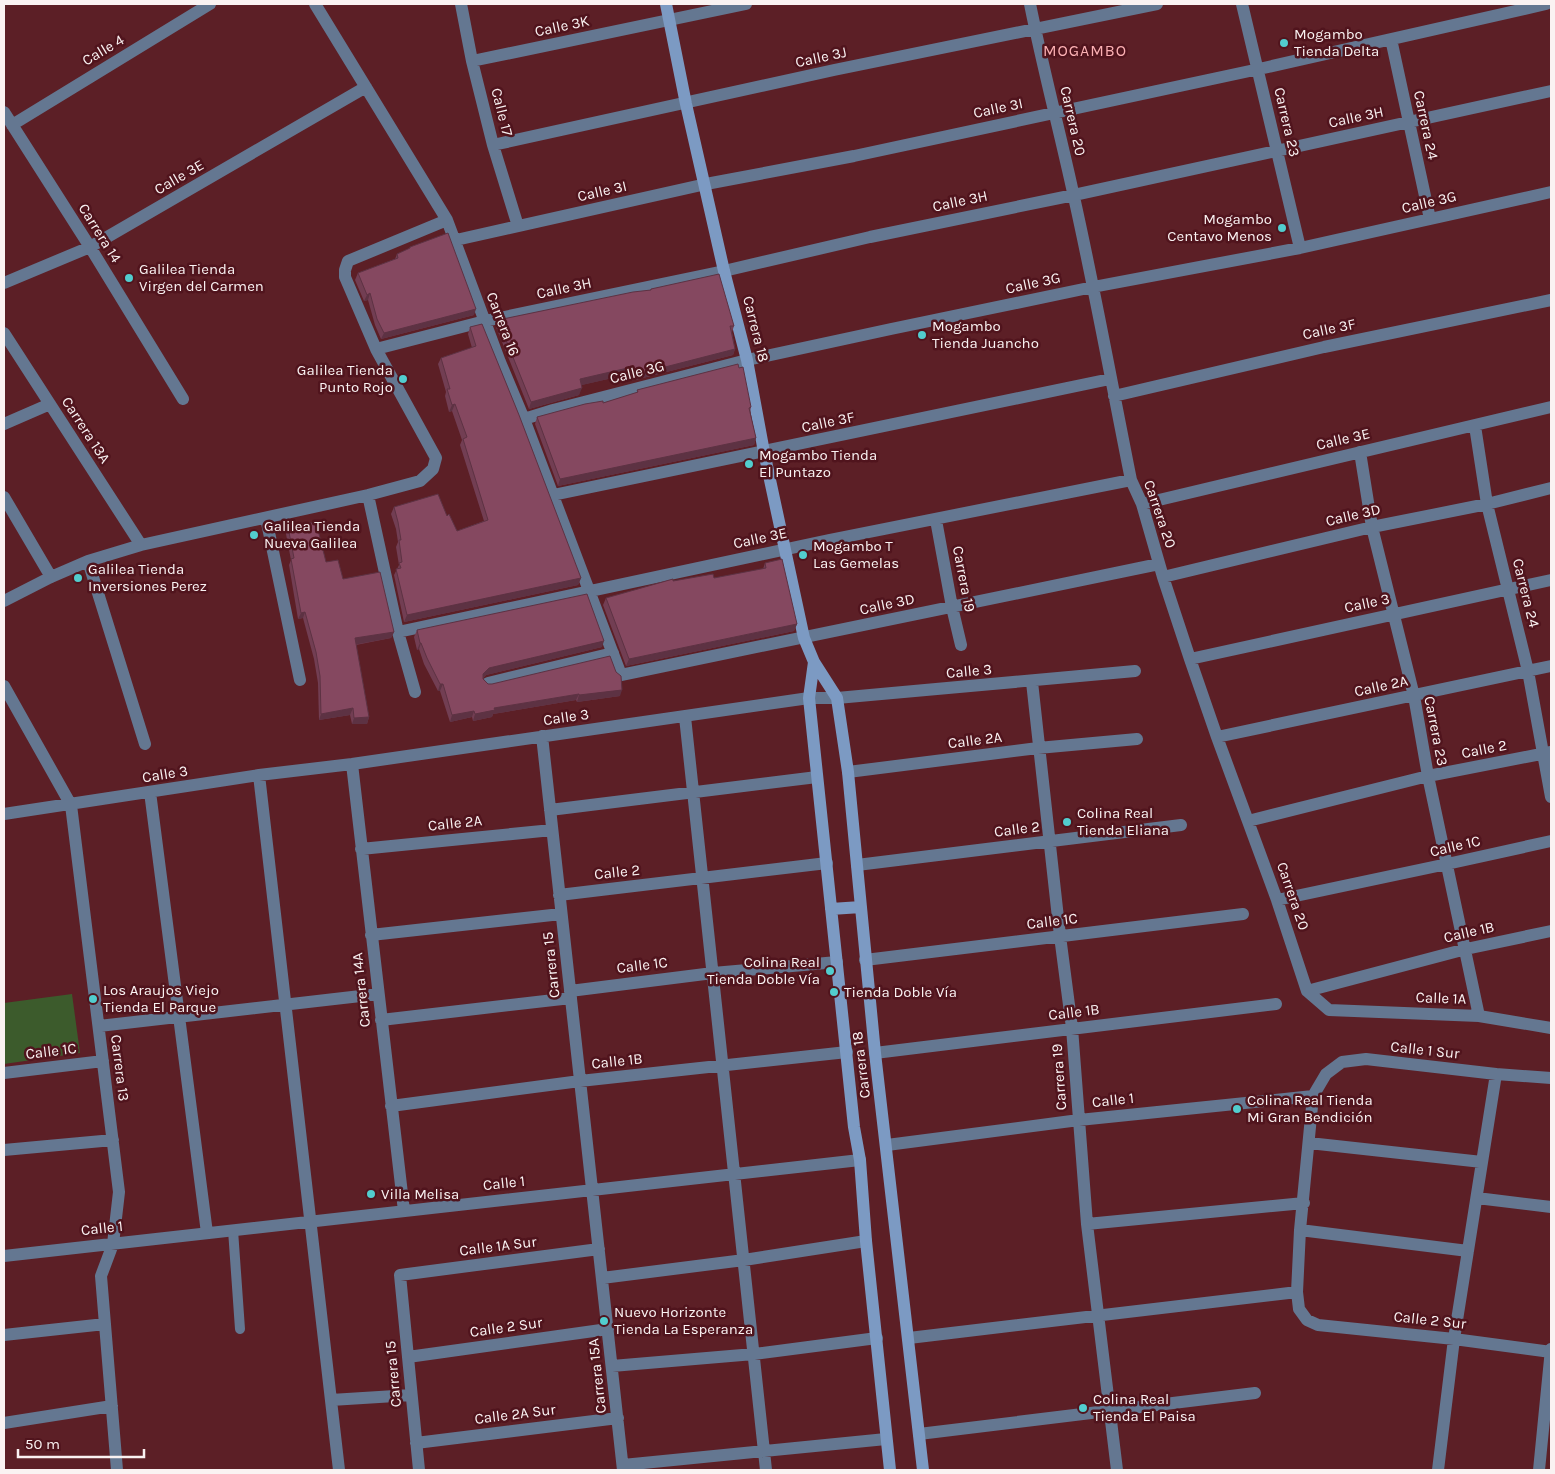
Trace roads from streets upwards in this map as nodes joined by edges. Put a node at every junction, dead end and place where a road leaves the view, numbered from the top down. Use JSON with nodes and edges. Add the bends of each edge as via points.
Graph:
{"nodes":[{"id":1,"x":210,"y":4,"type":"edge"},
{"id":2,"x":315,"y":4,"type":"edge"},
{"id":3,"x":461,"y":4,"type":"edge"},
{"id":4,"x":666,"y":4,"type":"edge"},
{"id":5,"x":746,"y":4,"type":"edge"},
{"id":6,"x":1030,"y":4,"type":"edge"},
{"id":7,"x":1157,"y":4,"type":"edge"},
{"id":8,"x":1242,"y":4,"type":"edge"},
{"id":9,"x":1546,"y":4,"type":"edge"},
{"id":10,"x":669,"y":20,"type":"junction"},
{"id":11,"x":1035,"y":28,"type":"junction"},
{"id":12,"x":1391,"y":39,"type":"junction"},
{"id":13,"x":472,"y":62,"type":"junction"},
{"id":14,"x":1258,"y":69,"type":"junction"},
{"id":15,"x":366,"y":87,"type":"junction"},
{"id":16,"x":1551,"y":91,"type":"edge"},
{"id":17,"x":686,"y":104,"type":"junction"},
{"id":18,"x":4,"y":112,"type":"edge"},
{"id":19,"x":1053,"y":112,"type":"junction"},
{"id":20,"x":1409,"y":122,"type":"junction"},
{"id":21,"x":12,"y":125,"type":"junction"},
{"id":22,"x":493,"y":146,"type":"junction"},
{"id":23,"x":1276,"y":150,"type":"junction"},
{"id":24,"x":706,"y":184,"type":"junction"},
{"id":25,"x":1551,"y":192,"type":"edge"},
{"id":26,"x":1074,"y":194,"type":"junction"},
{"id":27,"x":1430,"y":219,"type":"junction"},
{"id":28,"x":447,"y":220,"type":"junction"},
{"id":29,"x":518,"y":226,"type":"junction"},
{"id":30,"x":456,"y":240,"type":"junction"},
{"id":31,"x":90,"y":247,"type":"junction"},
{"id":32,"x":1300,"y":248,"type":"junction"},
{"id":33,"x":724,"y":271,"type":"junction"},
{"id":34,"x":4,"y":283,"type":"edge"},
{"id":35,"x":1093,"y":287,"type":"junction"},
{"id":36,"x":1551,"y":300,"type":"edge"},
{"id":37,"x":485,"y":321,"type":"junction"},
{"id":38,"x":4,"y":332,"type":"edge"},
{"id":39,"x":376,"y":350,"type":"junction"},
{"id":40,"x":748,"y":360,"type":"junction"},
{"id":41,"x":1110,"y":379,"type":"junction"},
{"id":42,"x":1114,"y":396,"type":"junction"},
{"id":43,"x":183,"y":399,"type":"dead end"},
{"id":44,"x":50,"y":404,"type":"junction"},
{"id":45,"x":1551,"y":407,"type":"edge"},
{"id":46,"x":524,"y":419,"type":"junction"},
{"id":47,"x":4,"y":424,"type":"edge"},
{"id":48,"x":1474,"y":426,"type":"junction"},
{"id":49,"x":764,"y":452,"type":"junction"},
{"id":50,"x":1360,"y":452,"type":"junction"},
{"id":51,"x":1131,"y":480,"type":"junction"},
{"id":52,"x":1551,"y":488,"type":"edge"},
{"id":53,"x":368,"y":495,"type":"junction"},
{"id":54,"x":553,"y":495,"type":"junction"},
{"id":55,"x":4,"y":497,"type":"edge"},
{"id":56,"x":1142,"y":504,"type":"junction"},
{"id":57,"x":1487,"y":504,"type":"junction"},
{"id":58,"x":266,"y":518,"type":"junction"},
{"id":59,"x":936,"y":520,"type":"junction"},
{"id":60,"x":1372,"y":527,"type":"junction"},
{"id":61,"x":141,"y":545,"type":"junction"},
{"id":62,"x":785,"y":549,"type":"junction"},
{"id":63,"x":88,"y":562,"type":"junction"},
{"id":64,"x":1159,"y":564,"type":"junction"},
{"id":65,"x":51,"y":577,"type":"junction"},
{"id":66,"x":1163,"y":577,"type":"junction"},
{"id":67,"x":1551,"y":580,"type":"edge"},
{"id":68,"x":1508,"y":590,"type":"junction"},
{"id":69,"x":590,"y":591,"type":"junction"},
{"id":70,"x":4,"y":601,"type":"edge"},
{"id":71,"x":952,"y":606,"type":"junction"},
{"id":72,"x":1394,"y":614,"type":"junction"},
{"id":73,"x":398,"y":632,"type":"junction"},
{"id":74,"x":804,"y":638,"type":"junction"},
{"id":75,"x":961,"y":645,"type":"dead end"},
{"id":76,"x":613,"y":653,"type":"junction"},
{"id":77,"x":1190,"y":659,"type":"junction"},
{"id":78,"x":814,"y":662,"type":"junction"},
{"id":79,"x":1551,"y":666,"type":"edge"},
{"id":80,"x":1135,"y":671,"type":"dead end"},
{"id":81,"x":1528,"y":671,"type":"junction"},
{"id":82,"x":621,"y":675,"type":"joint"},
{"id":83,"x":300,"y":680,"type":"dead end"},
{"id":84,"x":1032,"y":682,"type":"junction"},
{"id":85,"x":488,"y":683,"type":"edge"},
{"id":86,"x":4,"y":686,"type":"edge"},
{"id":87,"x":415,"y":692,"type":"dead end"},
{"id":88,"x":1414,"y":696,"type":"junction"},
{"id":89,"x":809,"y":698,"type":"junction"},
{"id":90,"x":837,"y":698,"type":"junction"},
{"id":91,"x":685,"y":717,"type":"junction"},
{"id":92,"x":542,"y":736,"type":"junction"},
{"id":93,"x":1217,"y":737,"type":"junction"},
{"id":94,"x":1137,"y":740,"type":"dead end"},
{"id":95,"x":145,"y":744,"type":"dead end"},
{"id":96,"x":1038,"y":748,"type":"junction"},
{"id":97,"x":1547,"y":753,"type":"edge"},
{"id":98,"x":352,"y":764,"type":"junction"},
{"id":99,"x":848,"y":772,"type":"junction"},
{"id":100,"x":259,"y":775,"type":"junction"},
{"id":101,"x":1428,"y":776,"type":"junction"},
{"id":102,"x":817,"y":777,"type":"junction"},
{"id":103,"x":150,"y":792,"type":"junction"},
{"id":104,"x":693,"y":792,"type":"junction"},
{"id":105,"x":1551,"y":797,"type":"edge"},
{"id":106,"x":71,"y":805,"type":"junction"},
{"id":107,"x":550,"y":810,"type":"junction"},
{"id":108,"x":4,"y":814,"type":"edge"},
{"id":109,"x":1248,"y":821,"type":"junction"},
{"id":110,"x":1181,"y":825,"type":"dead end"},
{"id":111,"x":552,"y":830,"type":"junction"},
{"id":112,"x":1551,"y":840,"type":"edge"},
{"id":113,"x":1050,"y":841,"type":"junction"},
{"id":114,"x":361,"y":849,"type":"junction"},
{"id":115,"x":827,"y":863,"type":"junction"},
{"id":116,"x":1447,"y":864,"type":"junction"},
{"id":117,"x":857,"y":865,"type":"junction"},
{"id":118,"x":703,"y":879,"type":"junction"},
{"id":119,"x":560,"y":895,"type":"junction"},
{"id":120,"x":1278,"y":900,"type":"junction"},
{"id":121,"x":861,"y":907,"type":"junction"},
{"id":122,"x":832,"y":909,"type":"junction"},
{"id":123,"x":562,"y":914,"type":"junction"},
{"id":124,"x":1243,"y":914,"type":"dead end"},
{"id":125,"x":1551,"y":931,"type":"edge"},
{"id":126,"x":371,"y":936,"type":"junction"},
{"id":127,"x":1060,"y":936,"type":"junction"},
{"id":128,"x":1466,"y":949,"type":"junction"},
{"id":129,"x":865,"y":960,"type":"junction"},
{"id":130,"x":837,"y":962,"type":"junction"},
{"id":131,"x":713,"y":973,"type":"junction"},
{"id":132,"x":1307,"y":990,"type":"junction"},
{"id":133,"x":378,"y":994,"type":"junction"},
{"id":134,"x":570,"y":994,"type":"junction"},
{"id":135,"x":286,"y":1004,"type":"junction"},
{"id":136,"x":1276,"y":1004,"type":"dead end"},
{"id":137,"x":179,"y":1016,"type":"junction"},
{"id":138,"x":1479,"y":1016,"type":"junction"},
{"id":139,"x":381,"y":1020,"type":"junction"},
{"id":140,"x":99,"y":1026,"type":"junction"},
{"id":141,"x":1072,"y":1028,"type":"junction"},
{"id":142,"x":1551,"y":1028,"type":"edge"},
{"id":143,"x":847,"y":1052,"type":"junction"},
{"id":144,"x":875,"y":1054,"type":"junction"},
{"id":145,"x":103,"y":1061,"type":"junction"},
{"id":146,"x":723,"y":1067,"type":"junction"},
{"id":147,"x":4,"y":1074,"type":"edge"},
{"id":148,"x":1496,"y":1074,"type":"junction"},
{"id":149,"x":1551,"y":1078,"type":"edge"},
{"id":150,"x":580,"y":1081,"type":"junction"},
{"id":151,"x":1312,"y":1096,"type":"junction"},
{"id":152,"x":391,"y":1106,"type":"junction"},
{"id":153,"x":1079,"y":1120,"type":"junction"},
{"id":154,"x":113,"y":1140,"type":"junction"},
{"id":155,"x":1309,"y":1143,"type":"junction"},
{"id":156,"x":887,"y":1145,"type":"junction"},
{"id":157,"x":4,"y":1150,"type":"edge"},
{"id":158,"x":860,"y":1160,"type":"junction"},
{"id":159,"x":1482,"y":1162,"type":"junction"},
{"id":160,"x":734,"y":1175,"type":"junction"},
{"id":161,"x":593,"y":1190,"type":"junction"},
{"id":162,"x":1477,"y":1198,"type":"junction"},
{"id":163,"x":1304,"y":1203,"type":"junction"},
{"id":164,"x":1551,"y":1207,"type":"edge"},
{"id":165,"x":404,"y":1211,"type":"junction"},
{"id":166,"x":311,"y":1222,"type":"junction"},
{"id":167,"x":1087,"y":1224,"type":"junction"},
{"id":168,"x":1300,"y":1230,"type":"junction"},
{"id":169,"x":207,"y":1233,"type":"junction"},
{"id":170,"x":866,"y":1241,"type":"junction"},
{"id":171,"x":113,"y":1244,"type":"junction"},
{"id":172,"x":600,"y":1249,"type":"junction"},
{"id":173,"x":1468,"y":1252,"type":"junction"},
{"id":174,"x":4,"y":1256,"type":"edge"},
{"id":175,"x":744,"y":1260,"type":"junction"},
{"id":176,"x":400,"y":1275,"type":"joint"},
{"id":177,"x":602,"y":1278,"type":"junction"},
{"id":178,"x":1297,"y":1292,"type":"junction"},
{"id":179,"x":1098,"y":1315,"type":"junction"},
{"id":180,"x":105,"y":1324,"type":"junction"},
{"id":181,"x":608,"y":1328,"type":"junction"},
{"id":182,"x":4,"y":1335,"type":"edge"},
{"id":183,"x":877,"y":1338,"type":"junction"},
{"id":184,"x":909,"y":1338,"type":"junction"},
{"id":185,"x":1454,"y":1339,"type":"junction"},
{"id":186,"x":1551,"y":1351,"type":"edge"},
{"id":187,"x":754,"y":1354,"type":"junction"},
{"id":188,"x":408,"y":1357,"type":"junction"},
{"id":189,"x":612,"y":1366,"type":"junction"},
{"id":190,"x":1254,"y":1393,"type":"dead end"},
{"id":191,"x":411,"y":1395,"type":"junction"},
{"id":192,"x":331,"y":1400,"type":"junction"},
{"id":193,"x":112,"y":1406,"type":"junction"},
{"id":194,"x":1109,"y":1412,"type":"junction"},
{"id":195,"x":618,"y":1418,"type":"junction"},
{"id":196,"x":4,"y":1423,"type":"edge"},
{"id":197,"x":919,"y":1434,"type":"junction"},
{"id":198,"x":886,"y":1439,"type":"junction"},
{"id":199,"x":416,"y":1443,"type":"junction"},
{"id":200,"x":1546,"y":1448,"type":"edge"},
{"id":201,"x":764,"y":1452,"type":"junction"},
{"id":202,"x":623,"y":1468,"type":"edge"},
{"id":203,"x":117,"y":1470,"type":"edge"},
{"id":204,"x":340,"y":1470,"type":"edge"},
{"id":205,"x":418,"y":1470,"type":"edge"},
{"id":206,"x":766,"y":1470,"type":"edge"},
{"id":207,"x":890,"y":1470,"type":"edge"},
{"id":208,"x":923,"y":1470,"type":"edge"},
{"id":209,"x":1117,"y":1470,"type":"edge"},
{"id":210,"x":1438,"y":1470,"type":"edge"},
{"id":211,"x":1539,"y":1470,"type":"edge"}],
"edges":[{"from":1,"to":21,"type":"street","name":"Calle 4"},
{"from":2,"to":15,"type":"street","name":"Carrera 16"},
{"from":3,"to":13,"type":"street","name":"Calle 17"},
{"from":4,"to":10,"type":"street","name":"Carrera 18"},
{"from":5,"to":10,"type":"street","name":"Calle 3K"},
{"from":6,"to":11,"type":"street","name":"Carrera 20"},
{"from":7,"to":11,"type":"street","name":"Calle 3J"},
{"from":8,"to":14,"type":"street","name":"Carrera 23"},
{"from":9,"to":12,"type":"street","name":"Calle 3I"},
{"from":10,"to":13,"type":"street","name":"Calle 3K"},
{"from":10,"to":17,"type":"street","name":"Carrera 18"},
{"from":11,"to":17,"type":"street","name":"Calle 3J"},
{"from":11,"to":19,"type":"street","name":"Carrera 20"},
{"from":12,"to":14,"type":"street","name":"Calle 3I"},
{"from":12,"to":20,"type":"street","name":"Carrera 24"},
{"from":13,"to":22,"type":"street","name":"Calle 17"},
{"from":14,"to":19,"type":"street","name":"Calle 3I"},
{"from":14,"to":23,"type":"street","name":"Carrera 23"},
{"from":15,"to":28,"type":"street","name":"Carrera 16"},
{"from":15,"to":31,"type":"street","name":"Calle 3E"},
{"from":16,"to":20,"type":"street","name":"Calle 3H"},
{"from":17,"to":22,"type":"street","name":"Calle 3J"},
{"from":17,"to":24,"type":"street","name":"Carrera 18"},
{"from":18,"to":21,"type":"street","name":"Carrera 14"},
{"from":19,"to":24,"type":"street","name":"Calle 3I","via":[[854,156]]},
{"from":19,"to":26,"type":"street","name":"Carrera 20"},
{"from":20,"to":23,"type":"street","name":"Calle 3H"},
{"from":20,"to":27,"type":"street","name":"Carrera 24"},
{"from":21,"to":31,"type":"street","name":"Carrera 14"},
{"from":22,"to":29,"type":"street","name":"Calle 17"},
{"from":23,"to":26,"type":"street","name":"Calle 3H"},
{"from":23,"to":32,"type":"street","name":"Carrera 23"},
{"from":24,"to":29,"type":"street","name":"Calle 3I"},
{"from":24,"to":33,"type":"street","name":"Carrera 18"},
{"from":25,"to":27,"type":"street","name":"Calle 3G"},
{"from":26,"to":33,"type":"street","name":"Calle 3H"},
{"from":26,"to":35,"type":"street","name":"Carrera 20"},
{"from":27,"to":32,"type":"street","name":"Calle 3G"},
{"from":28,"to":30,"type":"street","name":"Carrera 16"},
{"from":28,"to":39,"type":"street","via":[[348,261],[345,277]]},
{"from":29,"to":30,"type":"street","name":"Calle 3I"},
{"from":30,"to":37,"type":"street","name":"Carrera 16"},
{"from":31,"to":34,"type":"street","name":"Calle 3E"},
{"from":31,"to":43,"type":"street","name":"Carrera 14"},
{"from":32,"to":35,"type":"street","name":"Calle 3G"},
{"from":33,"to":37,"type":"street","name":"Calle 3H"},
{"from":33,"to":40,"type":"street","name":"Carrera 18"},
{"from":35,"to":40,"type":"street","name":"Calle 3G"},
{"from":35,"to":41,"type":"street","name":"Carrera 20"},
{"from":36,"to":42,"type":"street","name":"Calle 3F","via":[[1324,347]]},
{"from":37,"to":39,"type":"street","name":"Calle 3H"},
{"from":37,"to":46,"type":"street","name":"Carrera 16"},
{"from":38,"to":44,"type":"street","name":"Carrera 13A"},
{"from":39,"to":53,"type":"street","via":[[436,458],[433,470],[420,481]]},
{"from":40,"to":46,"type":"street","name":"Calle 3G"},
{"from":40,"to":49,"type":"street","name":"Carrera 18"},
{"from":41,"to":42,"type":"street","name":"Carrera 20"},
{"from":41,"to":49,"type":"street","name":"Calle 3F"},
{"from":42,"to":51,"type":"street","name":"Carrera 20"},
{"from":44,"to":47,"type":"street"},
{"from":44,"to":61,"type":"street","name":"Carrera 13A"},
{"from":45,"to":48,"type":"street","name":"Calle 3E"},
{"from":46,"to":54,"type":"street","name":"Carrera 16"},
{"from":48,"to":50,"type":"street","name":"Calle 3E"},
{"from":48,"to":57,"type":"street","name":"Carrera 24"},
{"from":49,"to":54,"type":"street","name":"Calle 3F"},
{"from":49,"to":62,"type":"street","name":"Carrera 18"},
{"from":50,"to":56,"type":"street","name":"Calle 3E"},
{"from":50,"to":60,"type":"street","name":"Carrera 23"},
{"from":51,"to":56,"type":"street","name":"Carrera 20"},
{"from":51,"to":59,"type":"street","name":"Calle 3E"},
{"from":52,"to":57,"type":"street","name":"Calle 3D"},
{"from":53,"to":58,"type":"street"},
{"from":53,"to":73,"type":"street"},
{"from":54,"to":69,"type":"street","name":"Carrera 16"},
{"from":55,"to":65,"type":"street"},
{"from":56,"to":64,"type":"street","name":"Carrera 20"},
{"from":57,"to":60,"type":"street","name":"Calle 3D"},
{"from":57,"to":68,"type":"street","name":"Carrera 24"},
{"from":58,"to":61,"type":"street"},
{"from":58,"to":83,"type":"street"},
{"from":59,"to":62,"type":"street","name":"Calle 3E"},
{"from":59,"to":71,"type":"street","name":"Carrera 19"},
{"from":60,"to":66,"type":"street","name":"Calle 3D"},
{"from":60,"to":72,"type":"street","name":"Carrera 23"},
{"from":61,"to":63,"type":"street"},
{"from":62,"to":69,"type":"street","name":"Calle 3E"},
{"from":62,"to":74,"type":"street","name":"Carrera 18"},
{"from":63,"to":65,"type":"street"},
{"from":63,"to":95,"type":"street"},
{"from":64,"to":66,"type":"street","name":"Carrera 20"},
{"from":64,"to":71,"type":"street","name":"Calle 3D"},
{"from":65,"to":70,"type":"street"},
{"from":66,"to":77,"type":"street","name":"Carrera 20"},
{"from":67,"to":68,"type":"street","name":"Calle 3"},
{"from":68,"to":72,"type":"street","name":"Calle 3"},
{"from":68,"to":81,"type":"street","name":"Carrera 24"},
{"from":69,"to":73,"type":"street","name":"Calle 3E"},
{"from":69,"to":76,"type":"street","name":"Carrera 16"},
{"from":71,"to":74,"type":"street","name":"Calle 3D"},
{"from":71,"to":75,"type":"street","name":"Carrera 19"},
{"from":72,"to":77,"type":"street","name":"Calle 3"},
{"from":72,"to":88,"type":"street","name":"Carrera 23"},
{"from":73,"to":87,"type":"street"},
{"from":74,"to":78,"type":"street","name":"Carrera 18"},
{"from":74,"to":82,"type":"street","name":"Calle 3D"},
{"from":76,"to":82,"type":"street","name":"Carrera 16"},
{"from":76,"to":85,"type":"street"},
{"from":77,"to":93,"type":"street","name":"Carrera 20"},
{"from":78,"to":89,"type":"street","name":"Carrera 18"},
{"from":78,"to":90,"type":"street","name":"Carrera 18"},
{"from":79,"to":81,"type":"street","name":"Calle 2A"},
{"from":80,"to":84,"type":"street","name":"Calle 3"},
{"from":81,"to":88,"type":"street","name":"Calle 2A"},
{"from":81,"to":97,"type":"street","name":"Carrera 24"},
{"from":84,"to":90,"type":"street","name":"Calle 3"},
{"from":84,"to":96,"type":"street","name":"Carrera 19"},
{"from":86,"to":106,"type":"street","name":"Carrera 13"},
{"from":88,"to":93,"type":"street","name":"Calle 2A"},
{"from":88,"to":101,"type":"street","name":"Carrera 23"},
{"from":89,"to":90,"type":"street","name":"Calle 3"},
{"from":89,"to":91,"type":"street","name":"Calle 3"},
{"from":89,"to":102,"type":"street","name":"Carrera 18"},
{"from":90,"to":99,"type":"street","name":"Carrera 18"},
{"from":91,"to":92,"type":"street","name":"Calle 3"},
{"from":91,"to":104,"type":"street"},
{"from":92,"to":98,"type":"street","name":"Calle 3"},
{"from":92,"to":107,"type":"street","name":"Carrera 15"},
{"from":93,"to":109,"type":"street","name":"Carrera 20"},
{"from":94,"to":96,"type":"street","name":"Calle 2A"},
{"from":96,"to":99,"type":"street","name":"Calle 2A"},
{"from":96,"to":113,"type":"street","name":"Carrera 19"},
{"from":97,"to":101,"type":"street","name":"Calle 2"},
{"from":97,"to":105,"type":"street","name":"Carrera 24"},
{"from":98,"to":100,"type":"street","name":"Calle 3"},
{"from":98,"to":114,"type":"street","name":"Carrera 14A"},
{"from":99,"to":117,"type":"street","name":"Carrera 18"},
{"from":100,"to":103,"type":"street","name":"Calle 3"},
{"from":100,"to":135,"type":"street"},
{"from":101,"to":109,"type":"street","name":"Calle 2"},
{"from":101,"to":116,"type":"street","name":"Carrera 23"},
{"from":102,"to":104,"type":"street"},
{"from":102,"to":115,"type":"street","name":"Carrera 18"},
{"from":103,"to":106,"type":"street","name":"Calle 3"},
{"from":103,"to":137,"type":"street"},
{"from":104,"to":107,"type":"street"},
{"from":104,"to":118,"type":"street"},
{"from":106,"to":108,"type":"street","name":"Calle 3"},
{"from":106,"to":140,"type":"street","name":"Carrera 13"},
{"from":107,"to":111,"type":"street","name":"Carrera 15"},
{"from":109,"to":120,"type":"street","name":"Carrera 20"},
{"from":110,"to":113,"type":"street","name":"Calle 2"},
{"from":111,"to":114,"type":"street","name":"Calle 2A"},
{"from":111,"to":119,"type":"street","name":"Carrera 15"},
{"from":112,"to":116,"type":"street","name":"Calle 1C"},
{"from":113,"to":117,"type":"street","name":"Calle 2"},
{"from":113,"to":127,"type":"street","name":"Carrera 19"},
{"from":114,"to":126,"type":"street","name":"Carrera 14A"},
{"from":115,"to":118,"type":"street","name":"Calle 2"},
{"from":115,"to":122,"type":"street","name":"Carrera 18"},
{"from":116,"to":120,"type":"street","name":"Calle 1C"},
{"from":116,"to":128,"type":"street","name":"Carrera 23"},
{"from":117,"to":121,"type":"street","name":"Carrera 18"},
{"from":118,"to":119,"type":"street","name":"Calle 2"},
{"from":118,"to":131,"type":"street"},
{"from":119,"to":123,"type":"street","name":"Carrera 15"},
{"from":120,"to":132,"type":"street","name":"Carrera 20"},
{"from":121,"to":122,"type":"street"},
{"from":121,"to":129,"type":"street","name":"Carrera 18"},
{"from":122,"to":130,"type":"street","name":"Carrera 18"},
{"from":123,"to":126,"type":"street"},
{"from":123,"to":134,"type":"street","name":"Carrera 15"},
{"from":124,"to":127,"type":"street","name":"Calle 1C"},
{"from":125,"to":128,"type":"street","name":"Calle 1B"},
{"from":126,"to":133,"type":"street","name":"Carrera 14A"},
{"from":127,"to":129,"type":"street","name":"Calle 1C"},
{"from":127,"to":141,"type":"street","name":"Carrera 19"},
{"from":128,"to":132,"type":"street","name":"Calle 1B"},
{"from":128,"to":138,"type":"street","name":"Carrera 23"},
{"from":129,"to":144,"type":"street","name":"Carrera 18"},
{"from":130,"to":131,"type":"street","name":"Calle 1C"},
{"from":130,"to":143,"type":"street","name":"Carrera 18"},
{"from":131,"to":134,"type":"street","name":"Calle 1C"},
{"from":131,"to":146,"type":"street"},
{"from":132,"to":138,"type":"street","name":"Calle 1A","via":[[1330,1010]]},
{"from":133,"to":135,"type":"street"},
{"from":133,"to":139,"type":"street","name":"Carrera 14A"},
{"from":134,"to":139,"type":"street","name":"Calle 1C"},
{"from":134,"to":150,"type":"street","name":"Carrera 15"},
{"from":135,"to":137,"type":"street"},
{"from":135,"to":166,"type":"street"},
{"from":136,"to":141,"type":"street","name":"Calle 1B"},
{"from":137,"to":140,"type":"street"},
{"from":137,"to":169,"type":"street"},
{"from":138,"to":142,"type":"street","name":"Calle 1A"},
{"from":139,"to":152,"type":"street","name":"Carrera 14A"},
{"from":140,"to":145,"type":"street","name":"Carrera 13"},
{"from":141,"to":144,"type":"street","name":"Calle 1B"},
{"from":141,"to":153,"type":"street","name":"Carrera 19"},
{"from":143,"to":146,"type":"street","name":"Calle 1B"},
{"from":143,"to":158,"type":"street","name":"Carrera 18"},
{"from":144,"to":156,"type":"street","name":"Carrera 18"},
{"from":145,"to":147,"type":"street","name":"Calle 1C"},
{"from":145,"to":154,"type":"street","name":"Carrera 13"},
{"from":146,"to":150,"type":"street","name":"Calle 1B"},
{"from":146,"to":160,"type":"street"},
{"from":148,"to":149,"type":"street","name":"Calle 1 Sur"},
{"from":148,"to":151,"type":"street","name":"Calle 1 Sur","via":[[1358,1060],[1342,1062],[1326,1074]]},
{"from":148,"to":159,"type":"street"},
{"from":150,"to":152,"type":"street","name":"Calle 1B"},
{"from":150,"to":161,"type":"street","name":"Carrera 15"},
{"from":151,"to":153,"type":"street","name":"Calle 1"},
{"from":151,"to":155,"type":"street"},
{"from":152,"to":165,"type":"street","name":"Carrera 14A"},
{"from":153,"to":156,"type":"street","name":"Calle 1"},
{"from":153,"to":167,"type":"street","name":"Carrera 19"},
{"from":154,"to":157,"type":"street"},
{"from":154,"to":171,"type":"street","name":"Carrera 13","via":[[119,1192]]},
{"from":155,"to":159,"type":"street"},
{"from":155,"to":163,"type":"street"},
{"from":156,"to":184,"type":"street","name":"Carrera 18"},
{"from":158,"to":160,"type":"street","name":"Calle 1"},
{"from":158,"to":170,"type":"street","name":"Carrera 18"},
{"from":159,"to":162,"type":"street"},
{"from":160,"to":161,"type":"street","name":"Calle 1"},
{"from":160,"to":175,"type":"street"},
{"from":161,"to":165,"type":"street","name":"Calle 1"},
{"from":161,"to":172,"type":"street","name":"Carrera 15A"},
{"from":162,"to":164,"type":"street"},
{"from":162,"to":173,"type":"street"},
{"from":163,"to":167,"type":"street"},
{"from":163,"to":168,"type":"street"},
{"from":165,"to":166,"type":"street","name":"Calle 1"},
{"from":166,"to":169,"type":"street","name":"Calle 1"},
{"from":166,"to":192,"type":"street"},
{"from":167,"to":179,"type":"street","name":"Carrera 19"},
{"from":168,"to":173,"type":"street"},
{"from":168,"to":178,"type":"street"},
{"from":169,"to":171,"type":"street","name":"Calle 1"},
{"from":170,"to":175,"type":"street"},
{"from":170,"to":183,"type":"street","name":"Carrera 18"},
{"from":171,"to":174,"type":"street","name":"Calle 1"},
{"from":171,"to":180,"type":"street","name":"Carrera 13","via":[[101,1276]]},
{"from":172,"to":176,"type":"street","name":"Calle 1A Sur"},
{"from":172,"to":177,"type":"street","name":"Carrera 15A"},
{"from":173,"to":185,"type":"street"},
{"from":175,"to":177,"type":"street"},
{"from":175,"to":187,"type":"street"},
{"from":176,"to":188,"type":"street","name":"Carrera 15"},
{"from":177,"to":181,"type":"street","name":"Carrera 15A"},
{"from":178,"to":179,"type":"street"},
{"from":178,"to":185,"type":"street","name":"Calle 2 Sur","via":[[1299,1308],[1307,1320],[1318,1325]]},
{"from":179,"to":184,"type":"street"},
{"from":179,"to":194,"type":"street","name":"Carrera 19"},
{"from":180,"to":182,"type":"street"},
{"from":180,"to":193,"type":"street","name":"Carrera 13"},
{"from":181,"to":188,"type":"street","name":"Calle 2 Sur"},
{"from":181,"to":189,"type":"street","name":"Carrera 15A"},
{"from":183,"to":187,"type":"street"},
{"from":183,"to":198,"type":"street","name":"Carrera 18"},
{"from":184,"to":197,"type":"street","name":"Carrera 18"},
{"from":185,"to":186,"type":"street","name":"Calle 2 Sur"},
{"from":185,"to":210,"type":"street"},
{"from":186,"to":200,"type":"street"},
{"from":187,"to":189,"type":"street"},
{"from":187,"to":201,"type":"street"},
{"from":188,"to":191,"type":"street","name":"Carrera 15"},
{"from":189,"to":195,"type":"street","name":"Carrera 15A"},
{"from":190,"to":194,"type":"street"},
{"from":191,"to":192,"type":"street"},
{"from":191,"to":199,"type":"street","name":"Carrera 15"},
{"from":192,"to":204,"type":"street"},
{"from":193,"to":196,"type":"street"},
{"from":193,"to":203,"type":"street","name":"Carrera 13"},
{"from":194,"to":197,"type":"street"},
{"from":194,"to":209,"type":"street","name":"Carrera 19"},
{"from":195,"to":199,"type":"street","name":"Calle 2A Sur"},
{"from":195,"to":202,"type":"street","name":"Carrera 15A"},
{"from":197,"to":208,"type":"street","name":"Carrera 18"},
{"from":198,"to":201,"type":"street"},
{"from":198,"to":207,"type":"street","name":"Carrera 18"},
{"from":199,"to":205,"type":"street","name":"Carrera 15"},
{"from":200,"to":211,"type":"street"},
{"from":201,"to":202,"type":"street"},
{"from":201,"to":206,"type":"street"}]}
